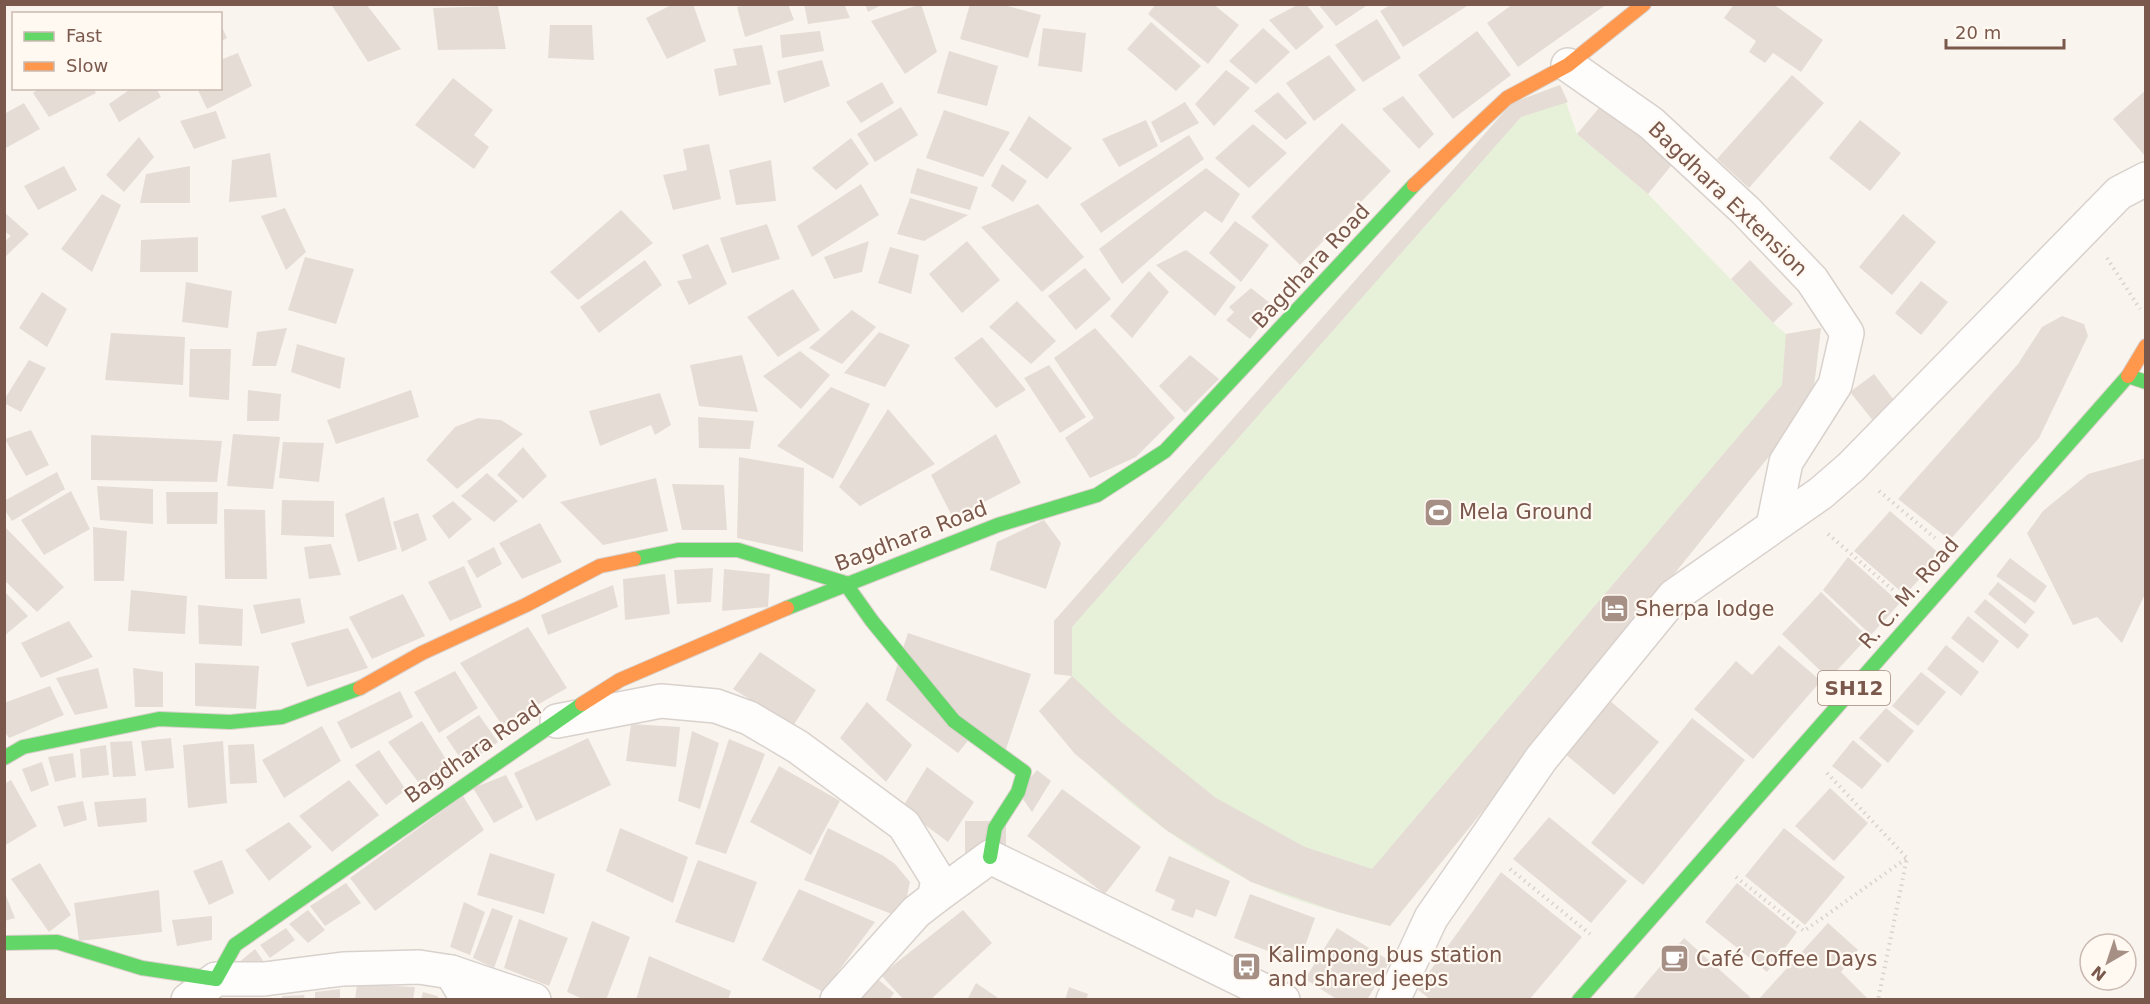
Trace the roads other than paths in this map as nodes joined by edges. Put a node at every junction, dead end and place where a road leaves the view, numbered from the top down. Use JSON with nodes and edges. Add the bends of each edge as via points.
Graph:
{"nodes":[{"id":1,"x":1644,"y":4,"type":"edge"},
{"id":2,"x":1568,"y":65,"type":"junction"},
{"id":3,"x":2145,"y":178,"type":"edge"},
{"id":4,"x":2145,"y":346,"type":"edge"},
{"id":5,"x":2128,"y":376,"type":"junction"},
{"id":6,"x":2145,"y":382,"type":"edge"},
{"id":7,"x":1785,"y":517,"type":"junction"},
{"id":8,"x":845,"y":583,"type":"junction"},
{"id":9,"x":552,"y":722,"type":"junction"},
{"id":10,"x":4,"y":758,"type":"edge"},
{"id":11,"x":990,"y":857,"type":"junction"},
{"id":12,"x":934,"y":898,"type":"junction"},
{"id":13,"x":4,"y":943,"type":"edge"},
{"id":14,"x":451,"y":972,"type":"junction"},
{"id":15,"x":216,"y":979,"type":"junction"},
{"id":16,"x":188,"y":999,"type":"edge"},
{"id":17,"x":468,"y":999,"type":"edge"},
{"id":18,"x":534,"y":999,"type":"edge"},
{"id":19,"x":837,"y":999,"type":"edge"},
{"id":20,"x":1283,"y":999,"type":"edge"},
{"id":21,"x":1393,"y":999,"type":"edge"},
{"id":22,"x":1579,"y":999,"type":"edge"}],
"edges":[{"from":1,"to":2,"type":"street","name":"Bagdhara Road"},
{"from":2,"to":7,"type":"street","name":"Bagdhara Extension","via":[[1652,123],[1746,211],[1812,280],[1847,333],[1835,385],[1786,462]]},
{"from":2,"to":8,"type":"street","name":"Bagdhara Road","via":[[1507,98],[1419,180],[1166,451],[1097,495],[998,525]]},
{"from":3,"to":7,"type":"street","via":[[2119,193],[1851,467]]},
{"from":4,"to":5,"type":"street","name":"R. C. M. Road"},
{"from":5,"to":6,"type":"street"},
{"from":5,"to":22,"type":"street","name":"R. C. M. Road","number":"SH12"},
{"from":7,"to":21,"type":"street","via":[[1674,596],[1541,759],[1431,918]]},
{"from":8,"to":9,"type":"street","name":"Bagdhara Road","via":[[620,680]]},
{"from":8,"to":10,"type":"street","via":[[738,550],[678,550],[600,566],[422,653],[355,691],[282,717],[230,722],[159,719],[23,747]]},
{"from":8,"to":11,"type":"street","via":[[954,721],[1024,772],[1018,792],[994,828]]},
{"from":9,"to":12,"type":"street","via":[[661,701],[716,706],[749,718],[798,747],[904,825],[938,880]]},
{"from":9,"to":15,"type":"street","name":"Bagdhara Road","via":[[235,945]]},
{"from":11,"to":12,"type":"street"},
{"from":11,"to":20,"type":"street"},
{"from":12,"to":19,"type":"street","via":[[916,912]]},
{"from":13,"to":15,"type":"street","via":[[57,942],[142,968]]},
{"from":14,"to":15,"type":"street","via":[[408,967]]},
{"from":14,"to":17,"type":"street"},
{"from":14,"to":18,"type":"street"},
{"from":15,"to":16,"type":"street"}]}
